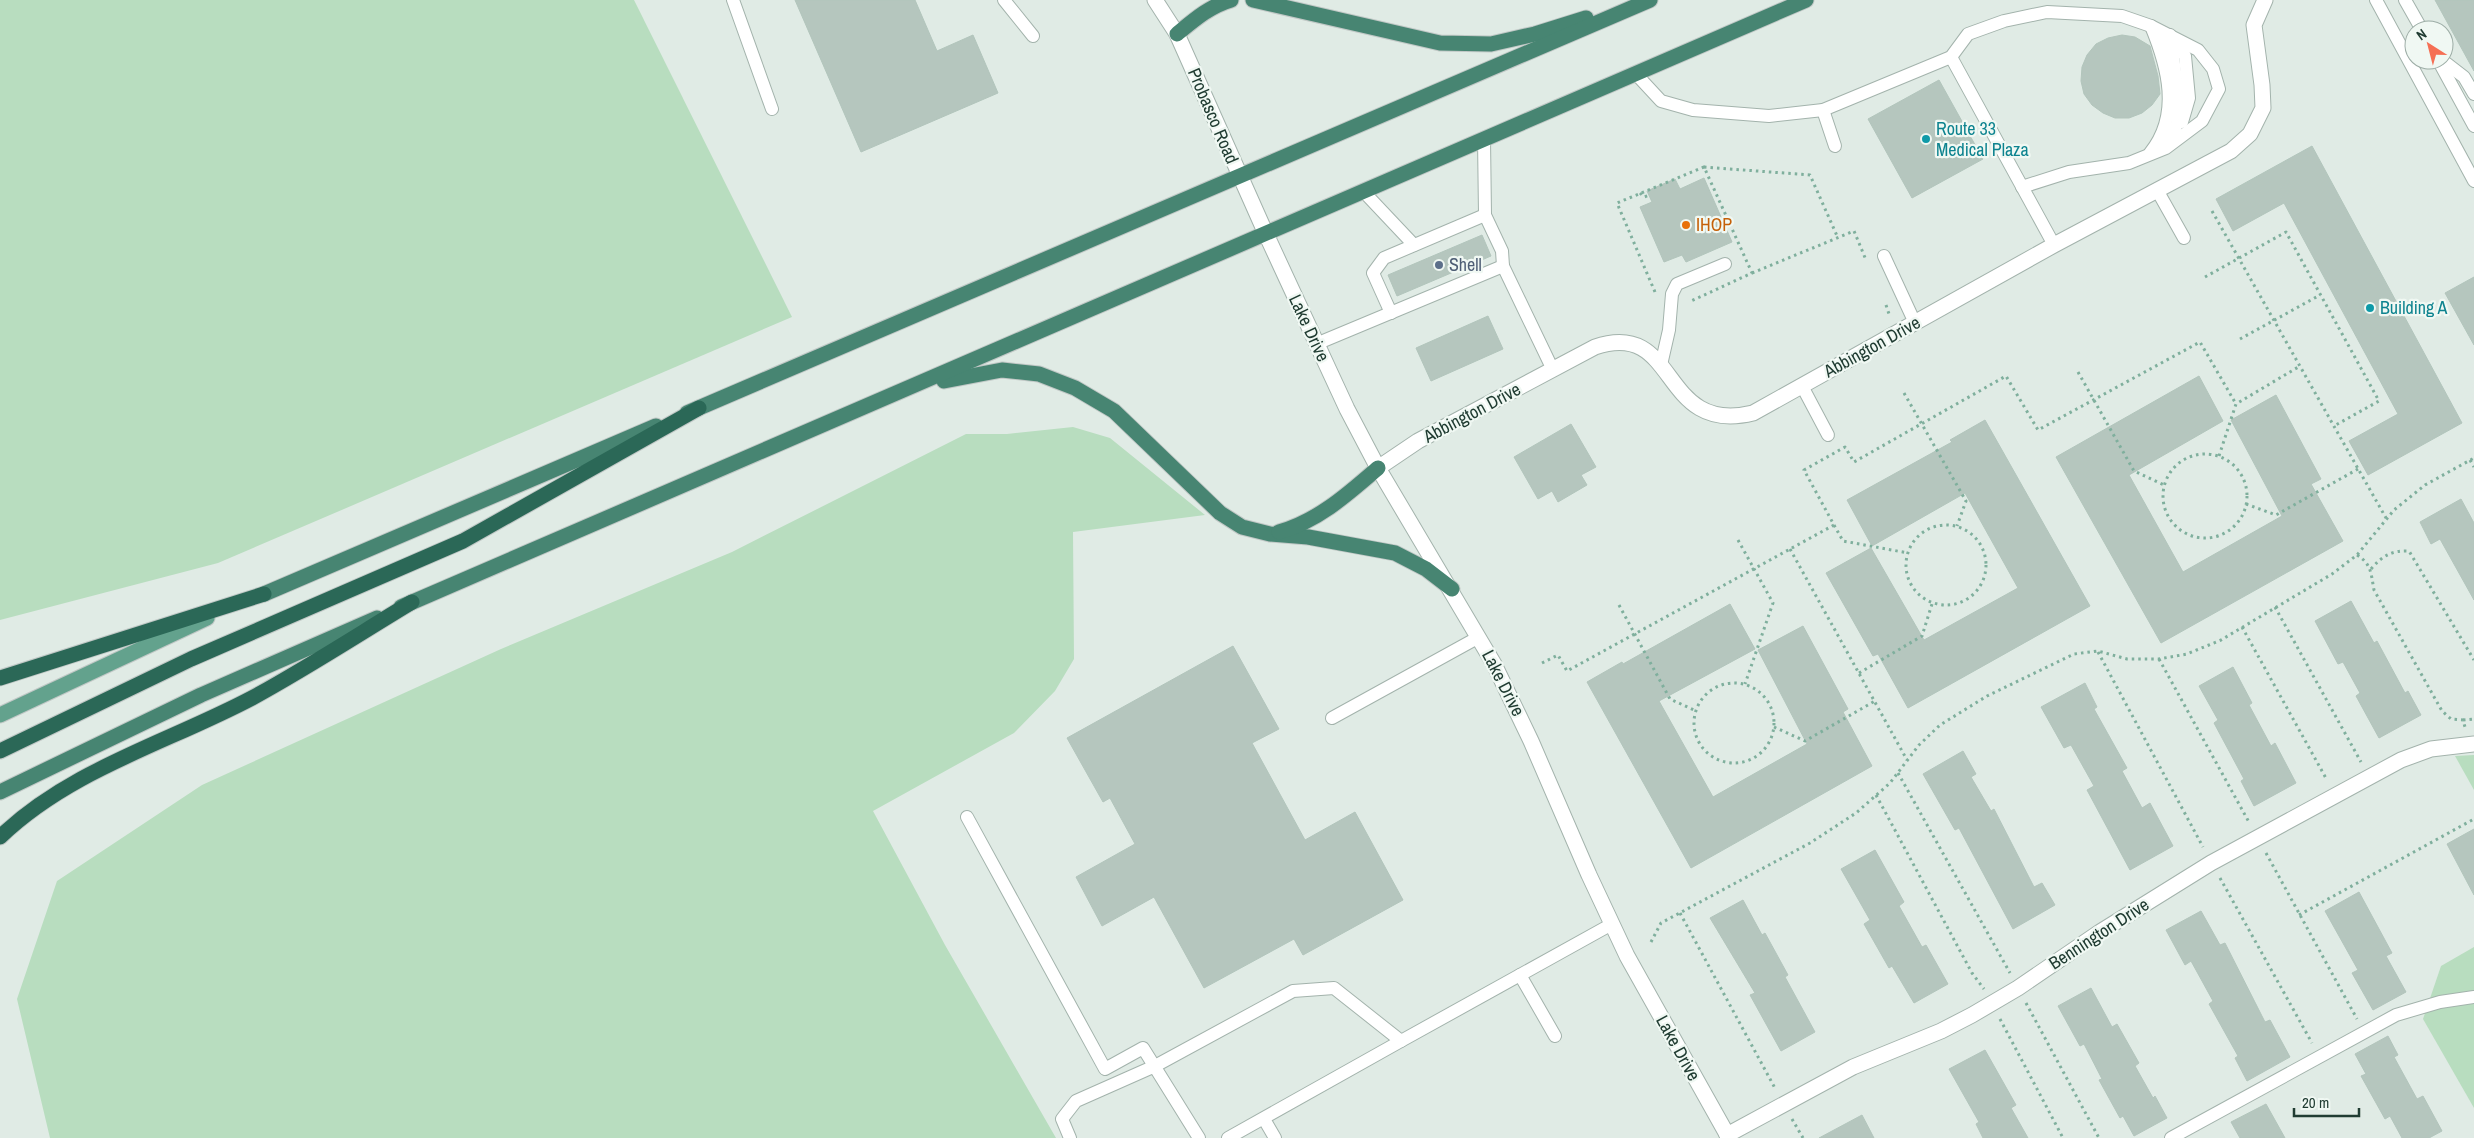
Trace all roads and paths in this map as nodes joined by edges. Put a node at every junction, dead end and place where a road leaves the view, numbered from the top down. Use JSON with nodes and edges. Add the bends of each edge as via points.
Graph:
{"nodes":[{"id":1,"x":733,"y":0,"type":"edge"},
{"id":2,"x":1004,"y":0,"type":"edge"},
{"id":3,"x":1155,"y":0,"type":"edge"},
{"id":4,"x":1231,"y":0,"type":"edge"},
{"id":5,"x":1253,"y":0,"type":"edge"},
{"id":6,"x":1644,"y":0,"type":"edge"},
{"id":7,"x":1650,"y":0,"type":"edge"},
{"id":8,"x":1806,"y":0,"type":"edge"},
{"id":9,"x":2265,"y":0,"type":"edge"},
{"id":10,"x":2376,"y":0,"type":"edge"},
{"id":11,"x":2405,"y":0,"type":"edge"},
{"id":12,"x":2416,"y":20,"type":"edge"},
{"id":13,"x":2151,"y":26,"type":"junction"},
{"id":14,"x":1177,"y":34,"type":"junction"},
{"id":15,"x":2169,"y":34,"type":"junction"},
{"id":16,"x":1034,"y":36,"type":"dead end"},
{"id":17,"x":1951,"y":57,"type":"junction"},
{"id":18,"x":2454,"y":69,"type":"edge"},
{"id":19,"x":2445,"y":70,"type":"edge"},
{"id":20,"x":1635,"y":73,"type":"junction"},
{"id":21,"x":2474,"y":94,"type":"edge"},
{"id":22,"x":772,"y":109,"type":"dead end"},
{"id":23,"x":1823,"y":110,"type":"junction"},
{"id":24,"x":2474,"y":126,"type":"edge"},
{"id":25,"x":1484,"y":139,"type":"junction"},
{"id":26,"x":1835,"y":146,"type":"dead end"},
{"id":27,"x":2166,"y":148,"type":"junction"},
{"id":28,"x":2147,"y":156,"type":"junction"},
{"id":29,"x":2470,"y":163,"type":"edge"},
{"id":30,"x":1704,"y":167,"type":"junction"},
{"id":31,"x":1238,"y":175,"type":"junction"},
{"id":32,"x":2474,"y":181,"type":"edge"},
{"id":33,"x":2022,"y":187,"type":"junction"},
{"id":34,"x":2157,"y":190,"type":"junction"},
{"id":35,"x":1363,"y":191,"type":"junction"},
{"id":36,"x":1640,"y":193,"type":"junction"},
{"id":37,"x":1650,"y":196,"type":"dead end"},
{"id":38,"x":2212,"y":211,"type":"dead end"},
{"id":39,"x":1485,"y":216,"type":"junction"},
{"id":40,"x":1266,"y":234,"type":"junction"},
{"id":41,"x":1838,"y":238,"type":"junction"},
{"id":42,"x":2184,"y":238,"type":"dead end"},
{"id":43,"x":1414,"y":245,"type":"junction"},
{"id":44,"x":2054,"y":246,"type":"junction"},
{"id":45,"x":1884,"y":256,"type":"dead end"},
{"id":46,"x":2239,"y":259,"type":"junction"},
{"id":47,"x":1868,"y":263,"type":"dead end"},
{"id":48,"x":1725,"y":264,"type":"dead end"},
{"id":49,"x":1502,"y":266,"type":"junction"},
{"id":50,"x":1752,"y":274,"type":"junction"},
{"id":51,"x":2205,"y":277,"type":"dead end"},
{"id":52,"x":1656,"y":294,"type":"dead end"},
{"id":53,"x":2320,"y":295,"type":"junction"},
{"id":54,"x":1882,"y":297,"type":"dead end"},
{"id":55,"x":1689,"y":302,"type":"dead end"},
{"id":56,"x":1391,"y":313,"type":"junction"},
{"id":57,"x":1889,"y":314,"type":"dead end"},
{"id":58,"x":2274,"y":320,"type":"junction"},
{"id":59,"x":1915,"y":323,"type":"junction"},
{"id":60,"x":2240,"y":339,"type":"dead end"},
{"id":61,"x":1316,"y":344,"type":"junction"},
{"id":62,"x":1661,"y":365,"type":"junction"},
{"id":63,"x":2300,"y":366,"type":"junction"},
{"id":64,"x":1553,"y":370,"type":"junction"},
{"id":65,"x":2078,"y":372,"type":"dead end"},
{"id":66,"x":918,"y":385,"type":"junction"},
{"id":67,"x":1802,"y":386,"type":"junction"},
{"id":68,"x":1904,"y":393,"type":"dead end"},
{"id":69,"x":2094,"y":400,"type":"junction"},
{"id":70,"x":2236,"y":404,"type":"junction"},
{"id":71,"x":699,"y":408,"type":"junction"},
{"id":72,"x":1921,"y":423,"type":"junction"},
{"id":73,"x":2334,"y":426,"type":"junction"},
{"id":74,"x":1828,"y":435,"type":"dead end"},
{"id":75,"x":2219,"y":456,"type":"junction"},
{"id":76,"x":2472,"y":459,"type":"edge"},
{"id":77,"x":2474,"y":467,"type":"edge"},
{"id":78,"x":1378,"y":468,"type":"junction"},
{"id":79,"x":2358,"y":469,"type":"junction"},
{"id":80,"x":2164,"y":485,"type":"junction"},
{"id":81,"x":2246,"y":504,"type":"junction"},
{"id":82,"x":2386,"y":518,"type":"junction"},
{"id":83,"x":1834,"y":525,"type":"junction"},
{"id":84,"x":1957,"y":526,"type":"junction"},
{"id":85,"x":1270,"y":534,"type":"junction"},
{"id":86,"x":1738,"y":540,"type":"dead end"},
{"id":87,"x":1790,"y":549,"type":"junction"},
{"id":88,"x":1908,"y":553,"type":"junction"},
{"id":89,"x":2357,"y":555,"type":"junction"},
{"id":90,"x":1754,"y":568,"type":"junction"},
{"id":91,"x":2371,"y":569,"type":"junction"},
{"id":92,"x":1452,"y":589,"type":"junction"},
{"id":93,"x":264,"y":594,"type":"junction"},
{"id":94,"x":412,"y":602,"type":"junction"},
{"id":95,"x":1619,"y":604,"type":"dead end"},
{"id":96,"x":1932,"y":604,"type":"junction"},
{"id":97,"x":2275,"y":607,"type":"junction"},
{"id":98,"x":2242,"y":627,"type":"junction"},
{"id":99,"x":1635,"y":634,"type":"junction"},
{"id":100,"x":1479,"y":637,"type":"junction"},
{"id":101,"x":2474,"y":660,"type":"edge"},
{"id":102,"x":1542,"y":663,"type":"dead end"},
{"id":103,"x":1859,"y":672,"type":"junction"},
{"id":104,"x":0,"y":678,"type":"edge"},
{"id":105,"x":1745,"y":684,"type":"junction"},
{"id":106,"x":1875,"y":702,"type":"junction"},
{"id":107,"x":1696,"y":711,"type":"junction"},
{"id":108,"x":0,"y":715,"type":"edge"},
{"id":109,"x":1332,"y":718,"type":"dead end"},
{"id":110,"x":2474,"y":719,"type":"edge"},
{"id":111,"x":2463,"y":720,"type":"junction"},
{"id":112,"x":1774,"y":727,"type":"junction"},
{"id":113,"x":2472,"y":744,"type":"edge"},
{"id":114,"x":0,"y":751,"type":"edge"},
{"id":115,"x":1907,"y":761,"type":"junction"},
{"id":116,"x":1898,"y":773,"type":"junction"},
{"id":117,"x":2370,"y":777,"type":"junction"},
{"id":118,"x":0,"y":792,"type":"edge"},
{"id":119,"x":1876,"y":795,"type":"junction"},
{"id":120,"x":2335,"y":796,"type":"junction"},
{"id":121,"x":967,"y":817,"type":"dead end"},
{"id":122,"x":2474,"y":819,"type":"edge"},
{"id":123,"x":0,"y":837,"type":"edge"},
{"id":124,"x":1680,"y":913,"type":"junction"},
{"id":125,"x":2299,"y":915,"type":"dead end"},
{"id":126,"x":1612,"y":924,"type":"junction"},
{"id":127,"x":1651,"y":942,"type":"dead end"},
{"id":128,"x":1520,"y":975,"type":"junction"},
{"id":129,"x":2018,"y":988,"type":"junction"},
{"id":130,"x":2474,"y":997,"type":"edge"},
{"id":131,"x":1993,"y":1002,"type":"junction"},
{"id":132,"x":1554,"y":1036,"type":"dead end"},
{"id":133,"x":1401,"y":1041,"type":"junction"},
{"id":134,"x":1155,"y":1066,"type":"junction"},
{"id":135,"x":1778,"y":1092,"type":"dead end"},
{"id":136,"x":1789,"y":1114,"type":"dead end"},
{"id":137,"x":1264,"y":1119,"type":"junction"},
{"id":138,"x":1728,"y":1137,"type":"edge"},
{"id":139,"x":1070,"y":1138,"type":"edge"},
{"id":140,"x":1200,"y":1138,"type":"edge"},
{"id":141,"x":1228,"y":1138,"type":"edge"},
{"id":142,"x":1275,"y":1138,"type":"edge"},
{"id":143,"x":1803,"y":1138,"type":"edge"},
{"id":144,"x":2063,"y":1138,"type":"edge"},
{"id":145,"x":2099,"y":1138,"type":"edge"},
{"id":146,"x":2171,"y":1138,"type":"edge"}],
"edges":[{"from":1,"to":22,"type":"lane"},
{"from":2,"to":16,"type":"lane"},
{"from":3,"to":14,"type":"street","name":"Probasco Road"},
{"from":4,"to":14,"type":"highway","via":[[1201,15]]},
{"from":5,"to":6,"type":"highway","via":[[1440,43],[1491,44],[1535,34]]},
{"from":7,"to":31,"type":"highway"},
{"from":8,"to":20,"type":"highway"},
{"from":9,"to":34,"type":"street","name":"Abbington Drive","via":[[2254,25],[2262,108],[2250,134],[2231,151]]},
{"from":10,"to":29,"type":"lane"},
{"from":11,"to":12,"type":"lane"},
{"from":13,"to":15,"type":"lane"},
{"from":13,"to":17,"type":"lane","via":[[2122,16],[2047,12],[2004,21],[1968,34]]},
{"from":13,"to":27,"type":"lane","via":[[2173,57],[2177,124]]},
{"from":13,"to":28,"type":"lane","via":[[2164,57],[2169,100],[2168,119],[2161,139]]},
{"from":14,"to":31,"type":"street","name":"Probasco Road"},
{"from":15,"to":27,"type":"lane","via":[[2185,56],[2190,98],[2182,124]]},
{"from":15,"to":27,"type":"lane","via":[[2198,50],[2213,69],[2219,89],[2202,121]]},
{"from":17,"to":23,"type":"lane"},
{"from":17,"to":33,"type":"lane"},
{"from":18,"to":21,"type":"lane","via":[[2464,76]]},
{"from":19,"to":24,"type":"lane"},
{"from":20,"to":23,"type":"lane","via":[[1661,101],[1693,110],[1769,116]]},
{"from":20,"to":25,"type":"highway"},
{"from":23,"to":26,"type":"lane"},
{"from":25,"to":35,"type":"highway"},
{"from":25,"to":39,"type":"lane"},
{"from":27,"to":28,"type":"lane"},
{"from":28,"to":33,"type":"lane","via":[[2129,163],[2069,172]]},
{"from":29,"to":32,"type":"lane"},
{"from":30,"to":36,"type":"path"},
{"from":30,"to":41,"type":"path","via":[[1810,175]]},
{"from":30,"to":50,"type":"path"},
{"from":31,"to":40,"type":"street","name":"Probasco Road"},
{"from":31,"to":71,"type":"highway"},
{"from":33,"to":44,"type":"lane"},
{"from":34,"to":42,"type":"lane"},
{"from":34,"to":44,"type":"street","name":"Abbington Drive"},
{"from":35,"to":40,"type":"highway"},
{"from":35,"to":43,"type":"lane"},
{"from":36,"to":37,"type":"path","via":[[1644,197]]},
{"from":36,"to":52,"type":"path","via":[[1617,203]]},
{"from":38,"to":46,"type":"path"},
{"from":39,"to":43,"type":"lane"},
{"from":39,"to":49,"type":"lane","via":[[1502,251]]},
{"from":40,"to":61,"type":"street","name":"Lake Drive"},
{"from":40,"to":66,"type":"highway"},
{"from":41,"to":47,"type":"path","via":[[1854,231]]},
{"from":41,"to":50,"type":"path"},
{"from":43,"to":56,"type":"lane","via":[[1384,258],[1373,273]]},
{"from":44,"to":59,"type":"street","name":"Abbington Drive"},
{"from":45,"to":59,"type":"lane"},
{"from":46,"to":51,"type":"path"},
{"from":46,"to":53,"type":"path","via":[[2286,232]]},
{"from":46,"to":58,"type":"path"},
{"from":48,"to":62,"type":"lane","via":[[1677,284],[1672,294],[1669,330]]},
{"from":49,"to":56,"type":"lane"},
{"from":49,"to":64,"type":"lane"},
{"from":50,"to":55,"type":"path"},
{"from":53,"to":58,"type":"path"},
{"from":53,"to":73,"type":"path","via":[[2379,401]]},
{"from":54,"to":57,"type":"path"},
{"from":56,"to":61,"type":"lane"},
{"from":58,"to":60,"type":"path"},
{"from":58,"to":63,"type":"path"},
{"from":59,"to":67,"type":"street","name":"Abbington Drive"},
{"from":61,"to":78,"type":"street","name":"Lake Drive"},
{"from":62,"to":64,"type":"street","name":"Abbington Drive","via":[[1641,346],[1624,341],[1595,347]]},
{"from":62,"to":67,"type":"street","name":"Abbington Drive","via":[[1683,396],[1699,409],[1717,416],[1736,417],[1753,413]]},
{"from":63,"to":70,"type":"path"},
{"from":63,"to":73,"type":"path"},
{"from":64,"to":78,"type":"street","name":"Abbington Drive","via":[[1418,440]]},
{"from":65,"to":69,"type":"path"},
{"from":66,"to":85,"type":"highway","via":[[1002,370],[1039,374],[1075,388],[1114,411],[1220,513],[1242,527]]},
{"from":66,"to":94,"type":"highway"},
{"from":67,"to":74,"type":"lane"},
{"from":68,"to":72,"type":"path"},
{"from":69,"to":70,"type":"path","via":[[2200,342]]},
{"from":69,"to":72,"type":"path","via":[[2038,430],[2006,376]]},
{"from":69,"to":80,"type":"path","via":[[2134,471]]},
{"from":70,"to":75,"type":"path"},
{"from":71,"to":93,"type":"highway"},
{"from":71,"to":114,"type":"highway","via":[[463,541],[200,655]]},
{"from":72,"to":83,"type":"path","via":[[1854,462],[1844,447],[1804,470]]},
{"from":72,"to":84,"type":"path","via":[[1966,501]]},
{"from":73,"to":79,"type":"path"},
{"from":75,"to":80,"type":"path","via":[[2205,454],[2179,462]]},
{"from":75,"to":81,"type":"path","via":[[2238,470],[2246,492]]},
{"from":76,"to":77,"type":"path"},
{"from":76,"to":82,"type":"path","via":[[2425,485]]},
{"from":78,"to":85,"type":"highway","via":[[1328,509],[1296,527]]},
{"from":78,"to":92,"type":"street","name":"Lake Drive"},
{"from":79,"to":81,"type":"path","via":[[2276,514]]},
{"from":79,"to":82,"type":"path"},
{"from":80,"to":81,"type":"path","via":[[2164,505],[2172,523],[2195,537],[2215,536],[2233,527]]},
{"from":82,"to":89,"type":"path"},
{"from":83,"to":87,"type":"path"},
{"from":83,"to":88,"type":"path","via":[[1842,541]]},
{"from":84,"to":88,"type":"path","via":[[1941,525],[1928,529],[1910,546]]},
{"from":84,"to":96,"type":"path","via":[[1969,531],[1984,549],[1986,573],[1981,586],[1968,600],[1950,606]]},
{"from":85,"to":92,"type":"highway","via":[[1308,537],[1395,553],[1426,569]]},
{"from":86,"to":90,"type":"path"},
{"from":87,"to":90,"type":"path"},
{"from":87,"to":103,"type":"path"},
{"from":88,"to":96,"type":"path","via":[[1908,581]]},
{"from":89,"to":91,"type":"path"},
{"from":89,"to":97,"type":"path","via":[[2332,574]]},
{"from":90,"to":99,"type":"path"},
{"from":90,"to":105,"type":"path","via":[[1773,603]]},
{"from":91,"to":101,"type":"path","via":[[2384,556],[2409,551]]},
{"from":91,"to":111,"type":"path","via":[[2374,590],[2442,711],[2451,719]]},
{"from":92,"to":100,"type":"street","name":"Lake Drive"},
{"from":93,"to":104,"type":"highway"},
{"from":93,"to":108,"type":"main road"},
{"from":94,"to":118,"type":"highway","via":[[200,695]]},
{"from":94,"to":123,"type":"highway","via":[[252,698],[62,789],[35,806]]},
{"from":95,"to":99,"type":"path"},
{"from":96,"to":103,"type":"path","via":[[1922,636]]},
{"from":97,"to":98,"type":"path"},
{"from":97,"to":117,"type":"path"},
{"from":98,"to":115,"type":"path","via":[[2187,654],[2159,659],[2127,659],[2098,651],[2074,654],[1986,696],[1940,725]]},
{"from":98,"to":120,"type":"path"},
{"from":99,"to":102,"type":"path","via":[[1567,672],[1558,655]]},
{"from":99,"to":107,"type":"path","via":[[1670,699]]},
{"from":100,"to":109,"type":"lane"},
{"from":100,"to":126,"type":"street","name":"Lake Drive","via":[[1532,741]]},
{"from":103,"to":106,"type":"path"},
{"from":105,"to":107,"type":"path","via":[[1722,684],[1705,694]]},
{"from":105,"to":112,"type":"path","via":[[1759,691],[1768,701]]},
{"from":106,"to":112,"type":"path","via":[[1805,741]]},
{"from":106,"to":115,"type":"path"},
{"from":107,"to":112,"type":"path","via":[[1694,726],[1699,743],[1716,759],[1731,763],[1749,760],[1764,750]]},
{"from":110,"to":111,"type":"path"},
{"from":111,"to":113,"type":"path"},
{"from":113,"to":117,"type":"street","name":"Bennington Drive","via":[[2431,749],[2401,760]]},
{"from":115,"to":116,"type":"path"},
{"from":116,"to":119,"type":"path"},
{"from":116,"to":129,"type":"path"},
{"from":117,"to":120,"type":"street","name":"Bennington Drive"},
{"from":119,"to":124,"type":"path","via":[[1856,813],[1810,843]]},
{"from":119,"to":131,"type":"path","via":[[1972,973]]},
{"from":120,"to":129,"type":"street","name":"Bennington Drive","via":[[2211,863]]},
{"from":121,"to":134,"type":"lane","via":[[1104,1069],[1143,1048]]},
{"from":122,"to":125,"type":"path"},
{"from":124,"to":127,"type":"path","via":[[1661,923]]},
{"from":124,"to":135,"type":"path"},
{"from":126,"to":128,"type":"lane"},
{"from":126,"to":138,"type":"street","name":"Lake Drive"},
{"from":128,"to":132,"type":"lane"},
{"from":128,"to":133,"type":"lane"},
{"from":129,"to":131,"type":"street","name":"Bennington Drive"},
{"from":129,"to":145,"type":"path"},
{"from":130,"to":146,"type":"lane","via":[[2440,1002],[2396,1016]]},
{"from":131,"to":138,"type":"street","name":"Bennington Drive","via":[[1941,1031],[1852,1068]]},
{"from":131,"to":144,"type":"path","via":[[2003,1027]]},
{"from":133,"to":134,"type":"lane","via":[[1334,988],[1293,990]]},
{"from":133,"to":137,"type":"lane"},
{"from":134,"to":139,"type":"lane","via":[[1076,1101],[1062,1119]]},
{"from":134,"to":140,"type":"lane"},
{"from":136,"to":143,"type":"path"},
{"from":137,"to":141,"type":"lane"},
{"from":137,"to":142,"type":"lane"}]}
